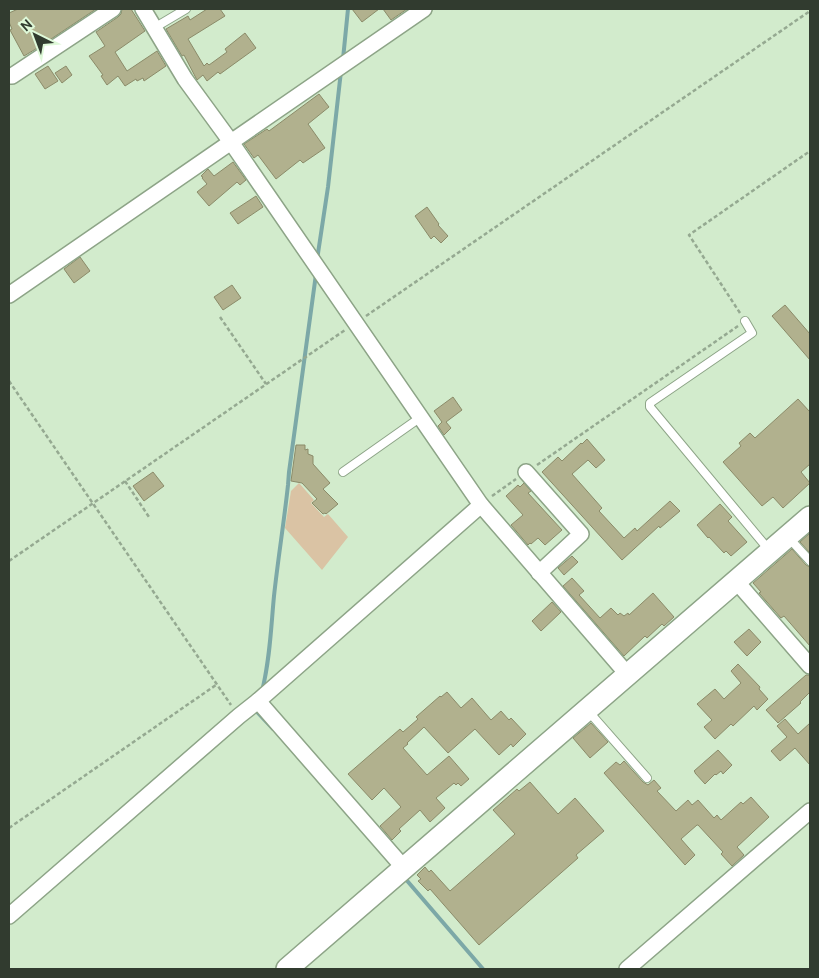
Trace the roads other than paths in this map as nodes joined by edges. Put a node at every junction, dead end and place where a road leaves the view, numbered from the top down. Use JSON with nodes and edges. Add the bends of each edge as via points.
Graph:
{"nodes":[{"id":1,"x":113,"y":9,"type":"edge"},
{"id":2,"x":143,"y":9,"type":"edge"},
{"id":3,"x":186,"y":9,"type":"edge"},
{"id":4,"x":424,"y":9,"type":"edge"},
{"id":5,"x":154,"y":28,"type":"junction"},
{"id":6,"x":9,"y":76,"type":"edge"},
{"id":7,"x":231,"y":142,"type":"junction"},
{"id":8,"x":9,"y":295,"type":"edge"},
{"id":9,"x":745,"y":321,"type":"road end"},
{"id":10,"x":421,"y":417,"type":"junction"},
{"id":11,"x":344,"y":472,"type":"dead end"},
{"id":12,"x":526,"y":472,"type":"road end"},
{"id":13,"x":481,"y":506,"type":"junction"},
{"id":14,"x":810,"y":517,"type":"edge"},
{"id":15,"x":788,"y":536,"type":"junction"},
{"id":16,"x":770,"y":551,"type":"junction"},
{"id":17,"x":810,"y":561,"type":"edge"},
{"id":18,"x":539,"y":573,"type":"junction"},
{"id":19,"x":736,"y":581,"type":"junction"},
{"id":20,"x":810,"y":666,"type":"edge"},
{"id":21,"x":628,"y":675,"type":"junction"},
{"id":22,"x":258,"y":701,"type":"junction"},
{"id":23,"x":587,"y":710,"type":"junction"},
{"id":24,"x":646,"y":778,"type":"dead end"},
{"id":25,"x":810,"y":811,"type":"edge"},
{"id":26,"x":400,"y":872,"type":"junction"},
{"id":27,"x":9,"y":916,"type":"edge"},
{"id":28,"x":287,"y":969,"type":"edge"},
{"id":29,"x":627,"y":969,"type":"edge"}],
"edges":[{"from":1,"to":6,"type":"street"},
{"from":2,"to":5,"type":"street"},
{"from":3,"to":5,"type":"lane"},
{"from":4,"to":7,"type":"street"},
{"from":5,"to":7,"type":"street","via":[[185,79]]},
{"from":7,"to":8,"type":"street"},
{"from":7,"to":10,"type":"street"},
{"from":9,"to":16,"type":"lane","via":[[752,333],[650,403],[650,407]]},
{"from":10,"to":11,"type":"lane"},
{"from":10,"to":13,"type":"street"},
{"from":12,"to":18,"type":"street","via":[[581,534]]},
{"from":13,"to":18,"type":"street"},
{"from":13,"to":22,"type":"street"},
{"from":14,"to":15,"type":"street"},
{"from":15,"to":16,"type":"street"},
{"from":15,"to":17,"type":"lane"},
{"from":16,"to":19,"type":"street"},
{"from":18,"to":21,"type":"street"},
{"from":19,"to":20,"type":"street"},
{"from":19,"to":21,"type":"street"},
{"from":21,"to":23,"type":"street"},
{"from":22,"to":26,"type":"street"},
{"from":22,"to":27,"type":"street"},
{"from":23,"to":24,"type":"lane"},
{"from":23,"to":26,"type":"street"},
{"from":25,"to":29,"type":"street"},
{"from":26,"to":28,"type":"street"}]}
